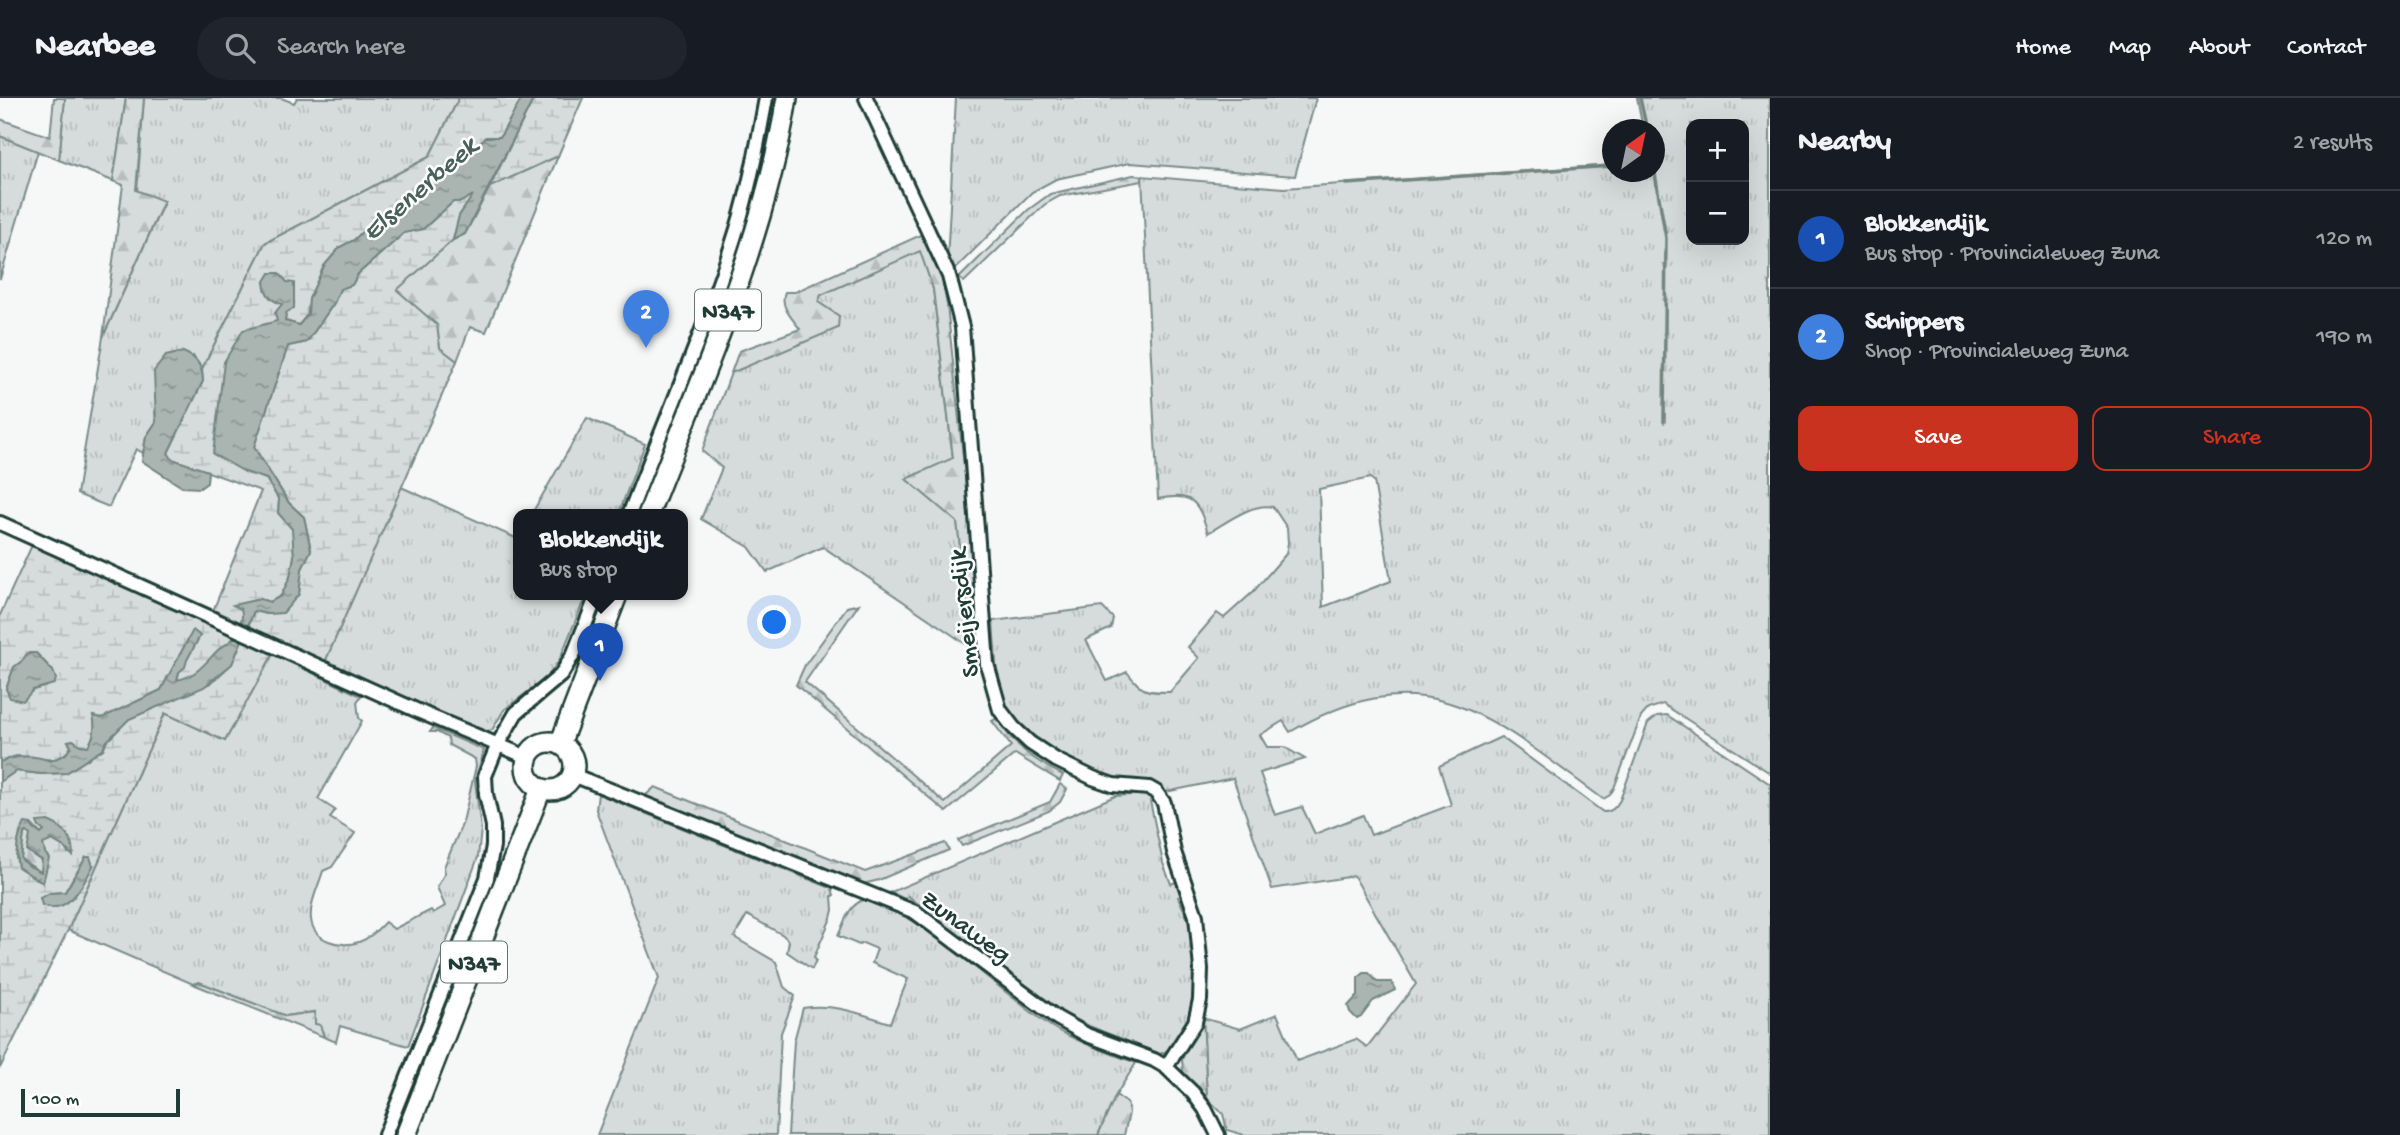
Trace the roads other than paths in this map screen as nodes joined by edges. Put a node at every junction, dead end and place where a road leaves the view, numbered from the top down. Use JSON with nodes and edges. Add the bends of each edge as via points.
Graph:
{"nodes":[{"id":1,"x":766,"y":98,"type":"edge"},
{"id":2,"x":787,"y":98,"type":"edge"},
{"id":3,"x":866,"y":98,"type":"edge"},
{"id":4,"x":631,"y":509,"type":"edge"},
{"id":5,"x":650,"y":509,"type":"edge"},
{"id":6,"x":0,"y":523,"type":"edge"},
{"id":7,"x":595,"y":600,"type":"edge"},
{"id":8,"x":615,"y":600,"type":"edge"},
{"id":9,"x":498,"y":744,"type":"junction"},
{"id":10,"x":559,"y":744,"type":"junction"},
{"id":11,"x":527,"y":757,"type":"junction"},
{"id":12,"x":573,"y":775,"type":"junction"},
{"id":13,"x":541,"y":789,"type":"junction"},
{"id":14,"x":1166,"y":1068,"type":"junction"},
{"id":15,"x":385,"y":1135,"type":"edge"},
{"id":16,"x":406,"y":1135,"type":"edge"},
{"id":17,"x":1218,"y":1135,"type":"edge"}],
"edges":[{"from":1,"to":4,"type":"street","via":[[737,229]]},
{"from":2,"to":5,"type":"main road","number":"N347","via":[[752,244]]},
{"from":3,"to":14,"type":"street","name":"Smeijersdijk","via":[[949,276],[962,327],[987,664],[1000,710],[1043,752],[1102,781],[1149,788],[1165,808],[1196,916],[1201,969],[1195,1022]]},
{"from":6,"to":9,"type":"street"},
{"from":7,"to":9,"type":"street","via":[[561,675],[516,713]]},
{"from":8,"to":10,"type":"main road"},
{"from":9,"to":11,"type":"street"},
{"from":9,"to":15,"type":"street","via":[[485,776],[493,825],[486,878]]},
{"from":10,"to":11,"type":"main road","via":[[539,745]]},
{"from":10,"to":12,"type":"main road","via":[[571,754]]},
{"from":11,"to":13,"type":"main road","via":[[527,774]]},
{"from":12,"to":13,"type":"main road","via":[[561,788]]},
{"from":12,"to":14,"type":"street","name":"Zunaweg","via":[[907,908],[1057,1018]]},
{"from":13,"to":16,"type":"main road","number":"N347"},
{"from":14,"to":17,"type":"street","name":"Zunaweg","via":[[1193,1093]]}]}
